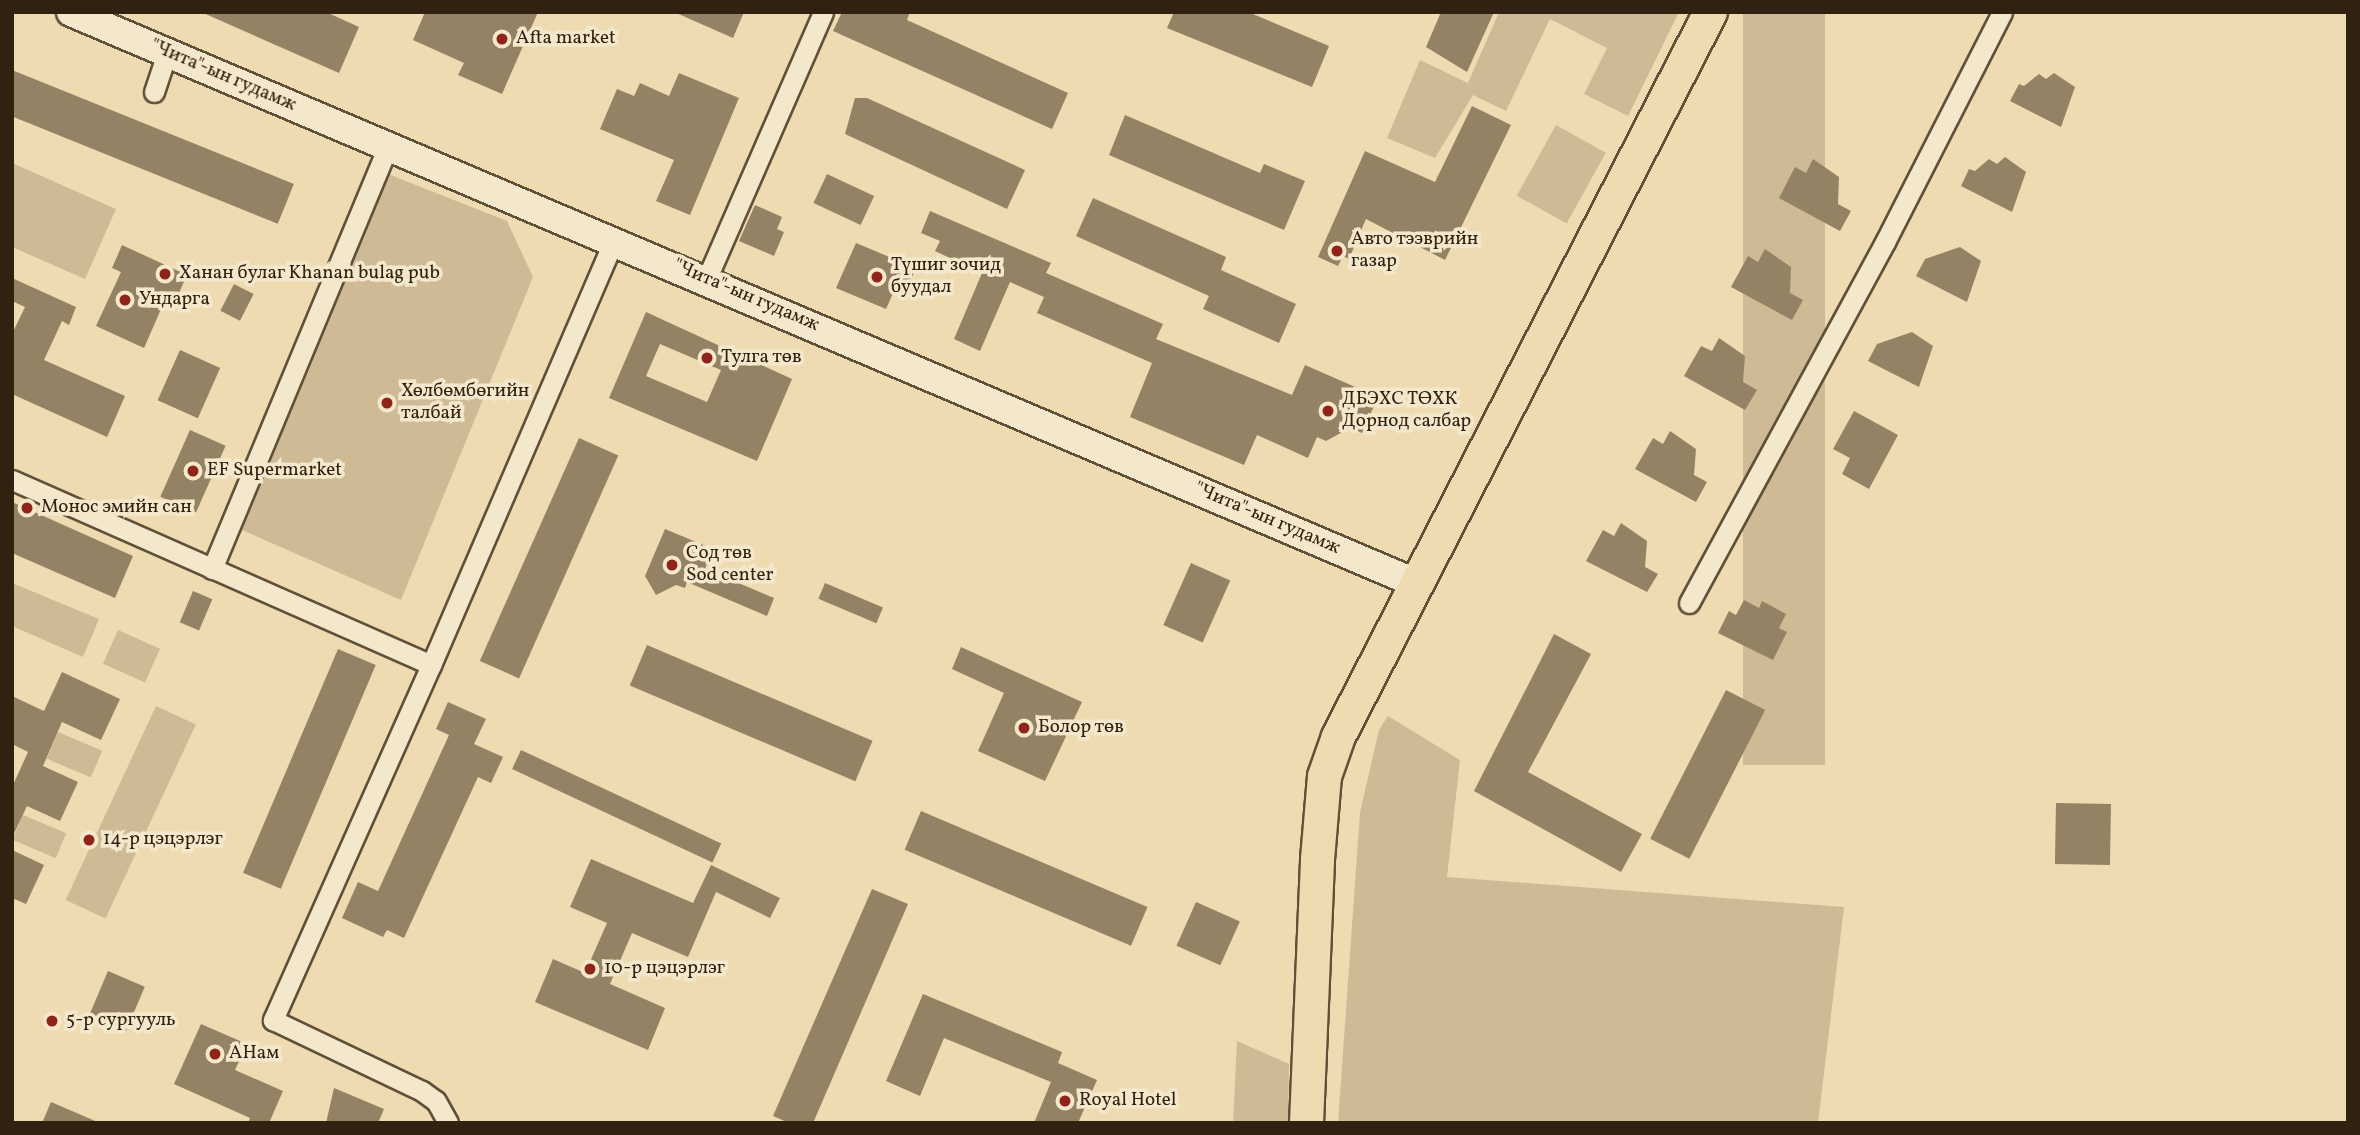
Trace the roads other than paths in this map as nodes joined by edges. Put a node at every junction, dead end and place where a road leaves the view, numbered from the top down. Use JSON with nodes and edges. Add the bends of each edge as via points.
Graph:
{"nodes":[{"id":1,"x":71,"y":12,"type":"edge"},
{"id":2,"x":823,"y":12,"type":"edge"},
{"id":3,"x":1710,"y":12,"type":"edge"},
{"id":4,"x":2002,"y":12,"type":"edge"},
{"id":5,"x":167,"y":53,"type":"junction"},
{"id":6,"x":155,"y":92,"type":"dead end"},
{"id":7,"x":388,"y":146,"type":"junction"},
{"id":8,"x":613,"y":242,"type":"junction"},
{"id":9,"x":707,"y":278,"type":"junction"},
{"id":10,"x":12,"y":480,"type":"edge"},
{"id":11,"x":209,"y":568,"type":"junction"},
{"id":12,"x":1418,"y":584,"type":"junction"},
{"id":13,"x":1689,"y":603,"type":"dead end"},
{"id":14,"x":430,"y":665,"type":"junction"},
{"id":15,"x":448,"y":1123,"type":"edge"},
{"id":16,"x":1306,"y":1123,"type":"edge"}],
"edges":[{"from":1,"to":5,"type":"main road","name":"\"Чита\"-ын гудамж"},
{"from":2,"to":9,"type":"street"},
{"from":3,"to":12,"type":"highway"},
{"from":4,"to":13,"type":"street","via":[[1885,242]]},
{"from":5,"to":6,"type":"street"},
{"from":5,"to":7,"type":"main road","name":"\"Чита\"-ын гудамж"},
{"from":7,"to":8,"type":"main road","name":"\"Чита\"-ын гудамж"},
{"from":7,"to":11,"type":"street"},
{"from":8,"to":9,"type":"main road","name":"\"Чита\"-ын гудамж"},
{"from":8,"to":14,"type":"street"},
{"from":9,"to":12,"type":"main road","name":"\"Чита\"-ын гудамж"},
{"from":10,"to":11,"type":"street"},
{"from":11,"to":14,"type":"street"},
{"from":12,"to":16,"type":"highway","via":[[1338,736],[1324,776]]},
{"from":14,"to":15,"type":"street","via":[[273,1020],[422,1091],[436,1101]]}]}
